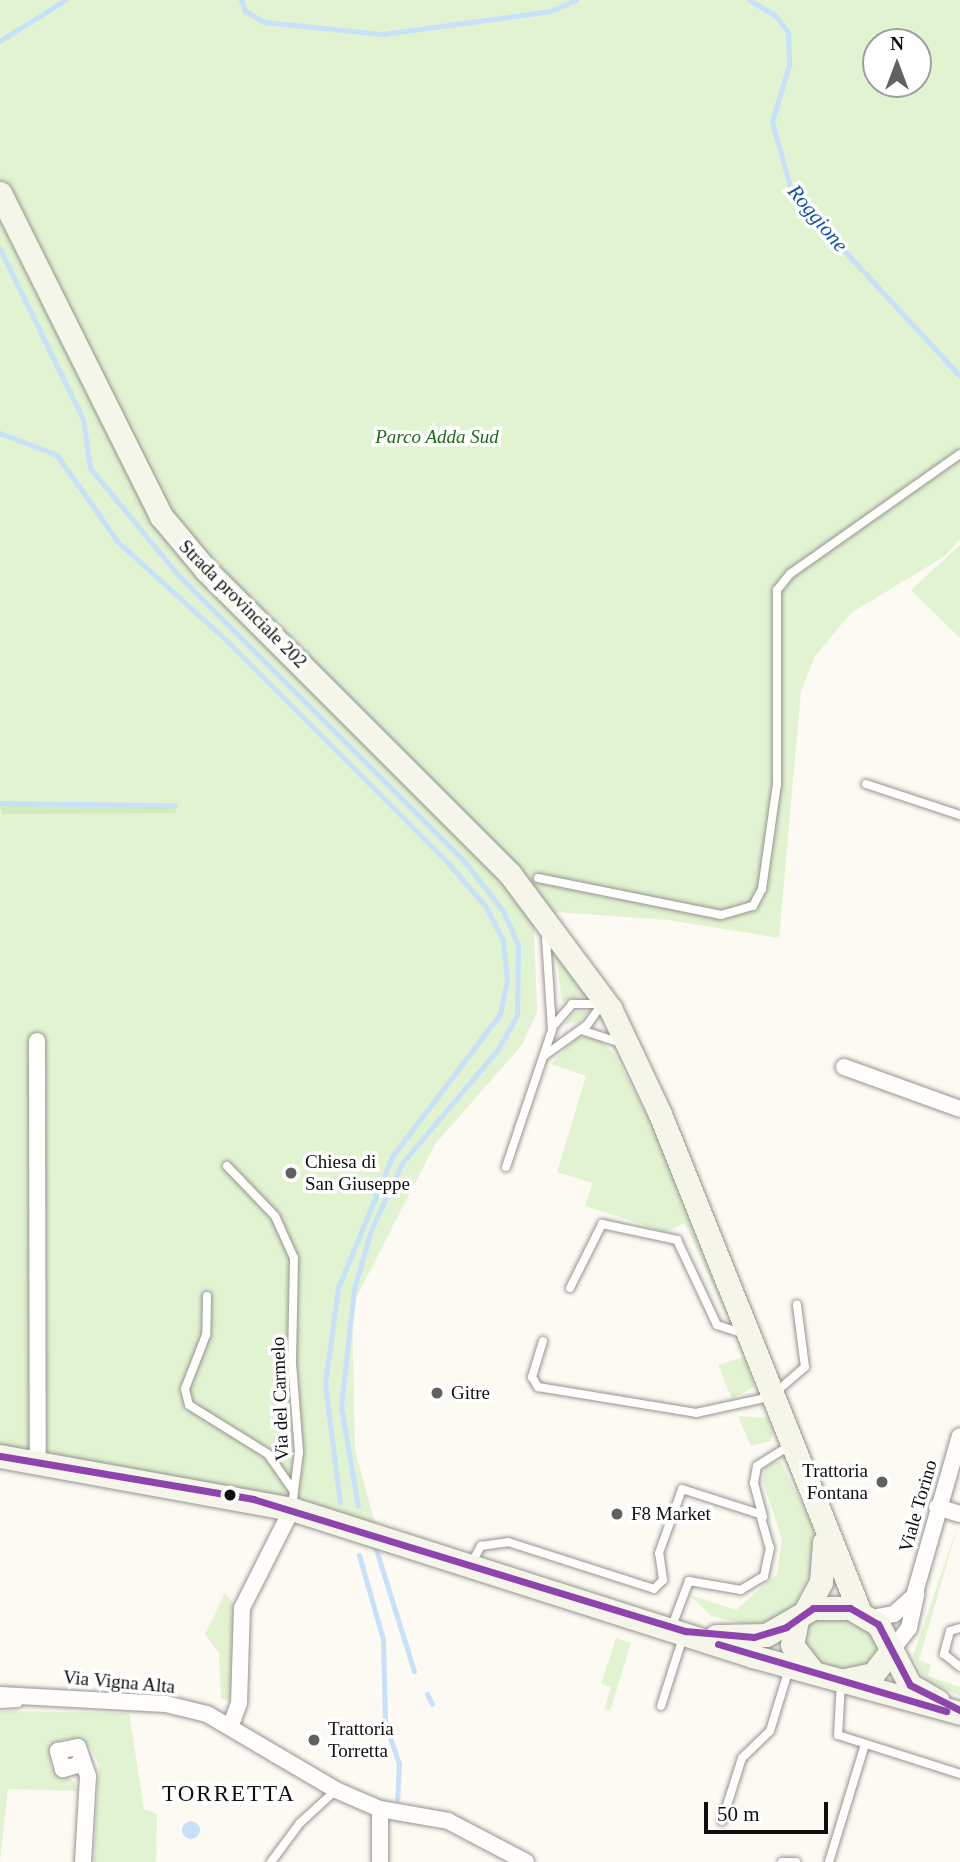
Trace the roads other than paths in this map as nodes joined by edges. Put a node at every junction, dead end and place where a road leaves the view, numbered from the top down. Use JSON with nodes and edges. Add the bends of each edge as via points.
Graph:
{"nodes":[{"id":1,"x":0,"y":193,"type":"edge"},
{"id":2,"x":960,"y":454,"type":"edge"},
{"id":3,"x":866,"y":784,"type":"dead end"},
{"id":4,"x":960,"y":815,"type":"edge"},
{"id":5,"x":538,"y":878,"type":"dead end"},
{"id":6,"x":536,"y":906,"type":"junction"},
{"id":7,"x":605,"y":1003,"type":"junction"},
{"id":8,"x":552,"y":1030,"type":"junction"},
{"id":9,"x":579,"y":1031,"type":"junction"},
{"id":10,"x":37,"y":1041,"type":"dead end"},
{"id":11,"x":542,"y":1057,"type":"junction"},
{"id":12,"x":635,"y":1058,"type":"junction"},
{"id":13,"x":844,"y":1068,"type":"dead end"},
{"id":14,"x":960,"y":1110,"type":"edge"},
{"id":15,"x":227,"y":1166,"type":"dead end"},
{"id":16,"x":506,"y":1167,"type":"dead end"},
{"id":17,"x":570,"y":1288,"type":"dead end"},
{"id":18,"x":207,"y":1296,"type":"dead end"},
{"id":19,"x":797,"y":1305,"type":"dead end"},
{"id":20,"x":745,"y":1334,"type":"junction"},
{"id":21,"x":543,"y":1341,"type":"dead end"},
{"id":22,"x":770,"y":1397,"type":"junction"},
{"id":23,"x":960,"y":1436,"type":"edge"},
{"id":24,"x":790,"y":1446,"type":"junction"},
{"id":25,"x":0,"y":1456,"type":"edge"},
{"id":26,"x":38,"y":1461,"type":"junction"},
{"id":27,"x":293,"y":1500,"type":"junction"},
{"id":28,"x":937,"y":1507,"type":"junction"},
{"id":29,"x":960,"y":1514,"type":"edge"},
{"id":30,"x":763,"y":1517,"type":"junction"},
{"id":31,"x":821,"y":1522,"type":"junction"},
{"id":32,"x":471,"y":1564,"type":"junction"},
{"id":33,"x":917,"y":1588,"type":"junction"},
{"id":34,"x":865,"y":1614,"type":"junction"},
{"id":35,"x":801,"y":1616,"type":"junction"},
{"id":36,"x":679,"y":1628,"type":"junction"},
{"id":37,"x":960,"y":1628,"type":"edge"},
{"id":38,"x":891,"y":1651,"type":"junction"},
{"id":39,"x":960,"y":1667,"type":"edge"},
{"id":40,"x":801,"y":1668,"type":"junction"},
{"id":41,"x":842,"y":1680,"type":"junction"},
{"id":42,"x":0,"y":1695,"type":"edge"},
{"id":43,"x":78,"y":1699,"type":"junction"},
{"id":44,"x":0,"y":1704,"type":"edge"},
{"id":45,"x":662,"y":1706,"type":"dead end"},
{"id":46,"x":960,"y":1712,"type":"edge"},
{"id":47,"x":231,"y":1725,"type":"junction"},
{"id":48,"x":865,"y":1744,"type":"junction"},
{"id":49,"x":81,"y":1764,"type":"dead end"},
{"id":50,"x":960,"y":1774,"type":"edge"},
{"id":51,"x":336,"y":1790,"type":"junction"},
{"id":52,"x":380,"y":1809,"type":"junction"},
{"id":53,"x":722,"y":1821,"type":"dead end"},
{"id":54,"x":82,"y":1862,"type":"edge"},
{"id":55,"x":271,"y":1862,"type":"edge"},
{"id":56,"x":380,"y":1862,"type":"edge"},
{"id":57,"x":526,"y":1862,"type":"edge"},
{"id":58,"x":782,"y":1862,"type":"edge"},
{"id":59,"x":796,"y":1862,"type":"edge"},
{"id":60,"x":829,"y":1862,"type":"edge"}],
"edges":[{"from":1,"to":6,"type":"street","name":"Strada provinciale 202","via":[[161,516],[206,570],[435,797]]},
{"from":2,"to":5,"type":"lane","via":[[790,574],[777,590],[777,784],[762,889],[753,906],[721,915]]},
{"from":3,"to":4,"type":"lane"},
{"from":6,"to":7,"type":"street","name":"Strada provinciale 202"},
{"from":6,"to":8,"type":"lane","via":[[550,956]]},
{"from":7,"to":8,"type":"lane","via":[[572,1004]]},
{"from":7,"to":9,"type":"lane"},
{"from":7,"to":12,"type":"street","name":"Strada provinciale 202"},
{"from":8,"to":11,"type":"lane"},
{"from":9,"to":11,"type":"lane"},
{"from":9,"to":12,"type":"lane","via":[[604,1034]]},
{"from":10,"to":26,"type":"street"},
{"from":11,"to":16,"type":"lane"},
{"from":12,"to":20,"type":"street","name":"Strada provinciale 202"},
{"from":13,"to":14,"type":"street"},
{"from":15,"to":27,"type":"lane","name":"Via del Carmelo","via":[[285,1230],[296,1287],[292,1363],[299,1452]]},
{"from":17,"to":20,"type":"lane","via":[[602,1224],[677,1240],[717,1325]]},
{"from":18,"to":27,"type":"lane","via":[[206,1335],[185,1389],[189,1405],[268,1454]]},
{"from":19,"to":22,"type":"lane","via":[[805,1367]]},
{"from":20,"to":22,"type":"street","name":"Strada provinciale 202"},
{"from":21,"to":22,"type":"lane","via":[[532,1377],[551,1392],[684,1413]]},
{"from":22,"to":24,"type":"street","name":"Strada provinciale 202"},
{"from":23,"to":28,"type":"street","name":"Viale Torino"},
{"from":24,"to":30,"type":"lane","via":[[757,1466],[754,1483]]},
{"from":24,"to":31,"type":"street","name":"Strada provinciale 202"},
{"from":25,"to":26,"type":"street"},
{"from":26,"to":27,"type":"street"},
{"from":27,"to":32,"type":"street"},
{"from":27,"to":47,"type":"street","via":[[242,1608],[239,1703]]},
{"from":28,"to":29,"type":"street"},
{"from":28,"to":33,"type":"street","name":"Viale Torino"},
{"from":30,"to":32,"type":"lane","via":[[682,1489],[659,1553],[663,1580],[654,1589],[508,1542],[481,1546]]},
{"from":30,"to":36,"type":"lane","via":[[771,1548],[764,1576],[741,1590],[689,1581]]},
{"from":31,"to":34,"type":"street","name":"Strada provinciale 202"},
{"from":31,"to":35,"type":"street","via":[[824,1571]]},
{"from":32,"to":36,"type":"street"},
{"from":33,"to":34,"type":"street","name":"Viale Torino","via":[[900,1611]]},
{"from":33,"to":38,"type":"street","name":"Viale Torino","via":[[911,1623]]},
{"from":34,"to":35,"type":"street","via":[[830,1605]]},
{"from":34,"to":38,"type":"street"},
{"from":35,"to":36,"type":"street","via":[[754,1637]]},
{"from":35,"to":40,"type":"street","via":[[792,1645]]},
{"from":36,"to":40,"type":"street"},
{"from":36,"to":45,"type":"lane"},
{"from":37,"to":39,"type":"lane","via":[[951,1629],[944,1654]]},
{"from":38,"to":41,"type":"street","via":[[873,1674]]},
{"from":38,"to":46,"type":"street","via":[[910,1685]]},
{"from":40,"to":41,"type":"street"},
{"from":40,"to":53,"type":"lane","via":[[770,1731],[742,1758]]},
{"from":41,"to":46,"type":"street"},
{"from":41,"to":48,"type":"lane","via":[[834,1730]]},
{"from":42,"to":43,"type":"street","name":"Via Vigna Alta"},
{"from":43,"to":44,"type":"lane"},
{"from":43,"to":47,"type":"street","name":"Via Vigna Alta","via":[[166,1704]]},
{"from":47,"to":51,"type":"street","name":"Via Vigna Alta"},
{"from":48,"to":50,"type":"lane"},
{"from":48,"to":60,"type":"lane"},
{"from":49,"to":54,"type":"street","via":[[88,1782]]},
{"from":51,"to":52,"type":"street","name":"Via Vigna Alta"},
{"from":51,"to":55,"type":"lane","via":[[300,1823]]},
{"from":52,"to":56,"type":"street"},
{"from":52,"to":57,"type":"street","name":"Via Vigna Alta","via":[[447,1821]]},
{"from":58,"to":59,"type":"lane"}]}
